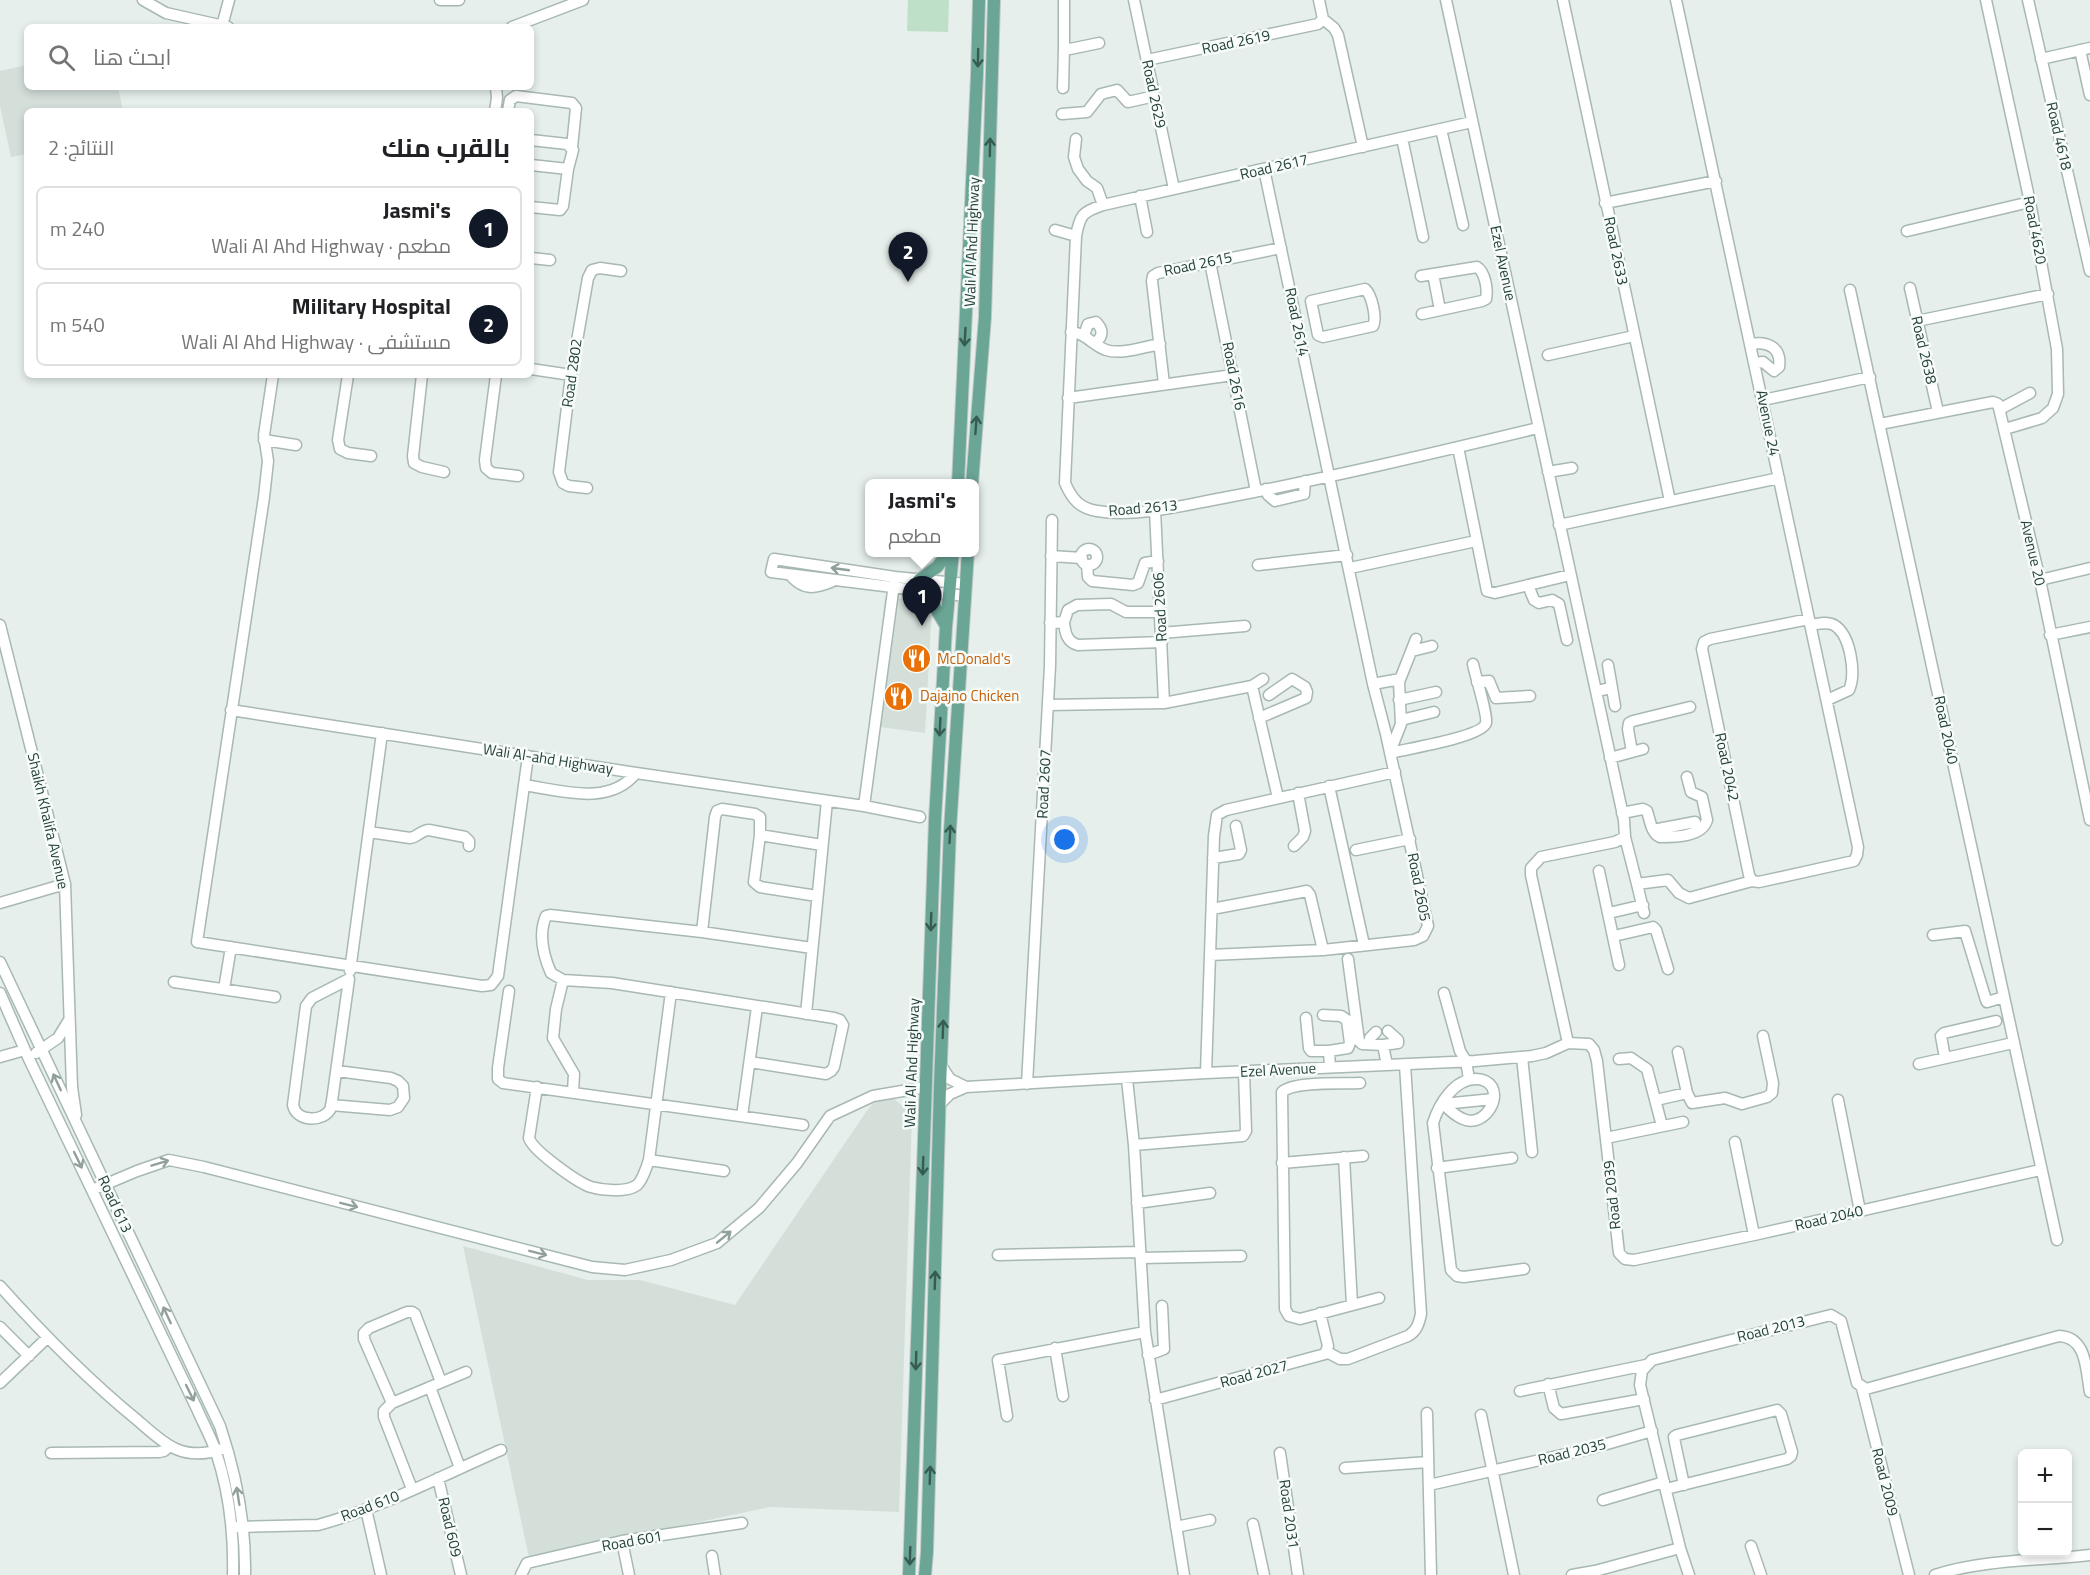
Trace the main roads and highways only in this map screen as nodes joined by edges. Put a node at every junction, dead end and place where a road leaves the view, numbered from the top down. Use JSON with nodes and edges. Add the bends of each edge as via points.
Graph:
{"nodes":[{"id":1,"x":979,"y":0,"type":"edge"},
{"id":2,"x":994,"y":0,"type":"edge"},
{"id":3,"x":958,"y":479,"type":"edge"},
{"id":4,"x":972,"y":479,"type":"edge"},
{"id":5,"x":946,"y":557,"type":"edge"},
{"id":6,"x":952,"y":557,"type":"edge"},
{"id":7,"x":967,"y":557,"type":"edge"},
{"id":8,"x":958,"y":591,"type":"junction"},
{"id":9,"x":946,"y":627,"type":"junction"},
{"id":10,"x":926,"y":1087,"type":"junction"},
{"id":11,"x":940,"y":1087,"type":"junction"},
{"id":12,"x":909,"y":1575,"type":"edge"},
{"id":13,"x":924,"y":1575,"type":"edge"}],
"edges":[{"from":1,"to":3,"type":"main road","name":"Wali Al Ahd Highway","one_way":true},
{"from":4,"to":2,"type":"main road","name":"Wali Al Ahd Highway","one_way":true,"via":[[985,317]]},
{"from":5,"to":9,"type":"main road","via":[[916,585]]},
{"from":6,"to":8,"type":"main road","name":"Wali Al Ahd Highway"},
{"from":7,"to":8,"type":"main road","name":"Wali Al Ahd Highway"},
{"from":8,"to":9,"type":"main road","name":"Wali Al Ahd Highway"},
{"from":11,"to":8,"type":"main road","name":"Wali Al Ahd Highway","one_way":true,"via":[[957,720],[954,697]]},
{"from":9,"to":10,"type":"main road","name":"Wali Al Ahd Highway","one_way":true,"via":[[934,820]]},
{"from":10,"to":11,"type":"main road"},
{"from":10,"to":12,"type":"main road","name":"Wali Al Ahd Highway","one_way":true},
{"from":13,"to":11,"type":"main road","name":"Wali Al Ahd Highway","one_way":true}]}
